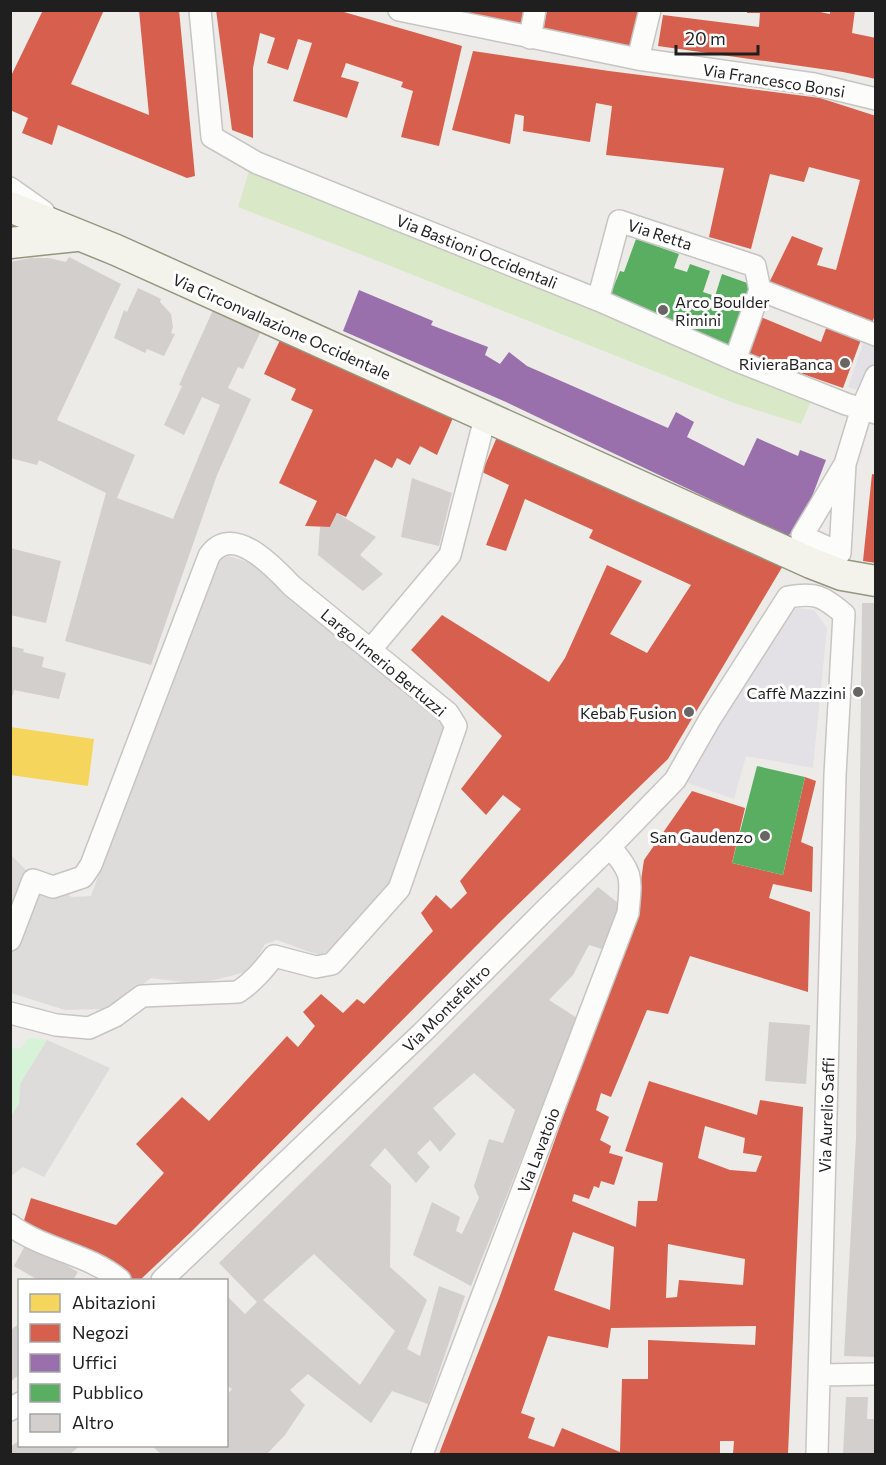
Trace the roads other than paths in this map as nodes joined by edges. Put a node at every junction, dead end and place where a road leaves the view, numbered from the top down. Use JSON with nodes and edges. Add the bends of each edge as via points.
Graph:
{"nodes":[{"id":1,"x":200,"y":10,"type":"edge"},
{"id":2,"x":399,"y":10,"type":"edge"},
{"id":3,"x":535,"y":10,"type":"edge"},
{"id":4,"x":650,"y":10,"type":"edge"},
{"id":5,"x":530,"y":38,"type":"junction"},
{"id":6,"x":638,"y":59,"type":"junction"},
{"id":7,"x":876,"y":99,"type":"edge"},
{"id":8,"x":10,"y":188,"type":"edge"},
{"id":9,"x":10,"y":207,"type":"edge"},
{"id":10,"x":79,"y":236,"type":"junction"},
{"id":11,"x":10,"y":243,"type":"edge"},
{"id":12,"x":760,"y":290,"type":"junction"},
{"id":13,"x":598,"y":300,"type":"junction"},
{"id":14,"x":876,"y":335,"type":"edge"},
{"id":15,"x":735,"y":360,"type":"junction"},
{"id":16,"x":876,"y":376,"type":"edge"},
{"id":17,"x":869,"y":410,"type":"edge"},
{"id":18,"x":484,"y":418,"type":"junction"},
{"id":19,"x":845,"y":464,"type":"junction"},
{"id":20,"x":841,"y":564,"type":"junction"},
{"id":21,"x":876,"y":581,"type":"edge"},
{"id":22,"x":371,"y":649,"type":"junction"},
{"id":23,"x":710,"y":719,"type":"joint"},
{"id":24,"x":610,"y":847,"type":"junction"},
{"id":25,"x":10,"y":940,"type":"edge"},
{"id":26,"x":10,"y":1013,"type":"edge"},
{"id":27,"x":18,"y":1231,"type":"edge"},
{"id":28,"x":118,"y":1279,"type":"edge"},
{"id":29,"x":164,"y":1279,"type":"edge"},
{"id":30,"x":876,"y":1374,"type":"edge"},
{"id":31,"x":819,"y":1376,"type":"junction"},
{"id":32,"x":422,"y":1455,"type":"edge"},
{"id":33,"x":817,"y":1455,"type":"edge"}],
"edges":[{"from":1,"to":13,"type":"street","name":"Via Bastioni Occidentali","via":[[212,137],[257,163]]},
{"from":2,"to":5,"type":"street","name":"Via Francesco Bonsi"},
{"from":3,"to":5,"type":"street"},
{"from":4,"to":6,"type":"street"},
{"from":5,"to":6,"type":"street","name":"Via Francesco Bonsi"},
{"from":6,"to":7,"type":"street","name":"Via Francesco Bonsi","via":[[814,84]]},
{"from":8,"to":10,"type":"street","name":"Via Circonvallazione Occidentale"},
{"from":9,"to":10,"type":"street","name":"Via Circonvallazione Occidentale"},
{"from":10,"to":11,"type":"street","name":"Via Circonvallazione Occidentale"},
{"from":10,"to":18,"type":"street","name":"Via Circonvallazione Occidentale"},
{"from":12,"to":13,"type":"street","name":"Via Retta","via":[[755,266],[619,221]]},
{"from":12,"to":14,"type":"street"},
{"from":12,"to":15,"type":"street"},
{"from":13,"to":15,"type":"street","name":"Via Bastioni Occidentali"},
{"from":15,"to":17,"type":"street","name":"Via Bastioni Occidentali"},
{"from":16,"to":17,"type":"street"},
{"from":17,"to":19,"type":"street"},
{"from":18,"to":20,"type":"street","name":"Via Circonvallazione Occidentale","via":[[811,564]]},
{"from":18,"to":22,"type":"street","via":[[450,555]]},
{"from":19,"to":20,"type":"street"},
{"from":19,"to":20,"type":"street","via":[[802,536]]},
{"from":20,"to":21,"type":"street","name":"Via Circonvallazione Occidentale"},
{"from":22,"to":25,"type":"street","name":"Largo Irnerio Bertuzzi","via":[[244,547],[225,542],[214,548],[91,865],[83,877],[53,887],[33,880]]},
{"from":22,"to":26,"type":"street","name":"Largo Irnerio Bertuzzi","via":[[448,713],[456,726],[399,889],[332,964],[316,967],[274,956],[255,980],[238,992],[142,996],[115,1016],[88,1028],[56,1025]]},
{"from":23,"to":24,"type":"street","name":"Via Montefeltro","via":[[675,780]]},
{"from":23,"to":31,"type":"street","name":"Via Aurelio Saffi","via":[[788,597],[807,594],[827,598],[844,614]]},
{"from":24,"to":29,"type":"street","name":"Via Montefeltro"},
{"from":24,"to":32,"type":"street","name":"Via Lavatoio","via":[[631,878],[628,913]]},
{"from":27,"to":28,"type":"street","via":[[108,1270]]},
{"from":30,"to":31,"type":"street"},
{"from":31,"to":33,"type":"street","name":"Via Aurelio Saffi"}]}
